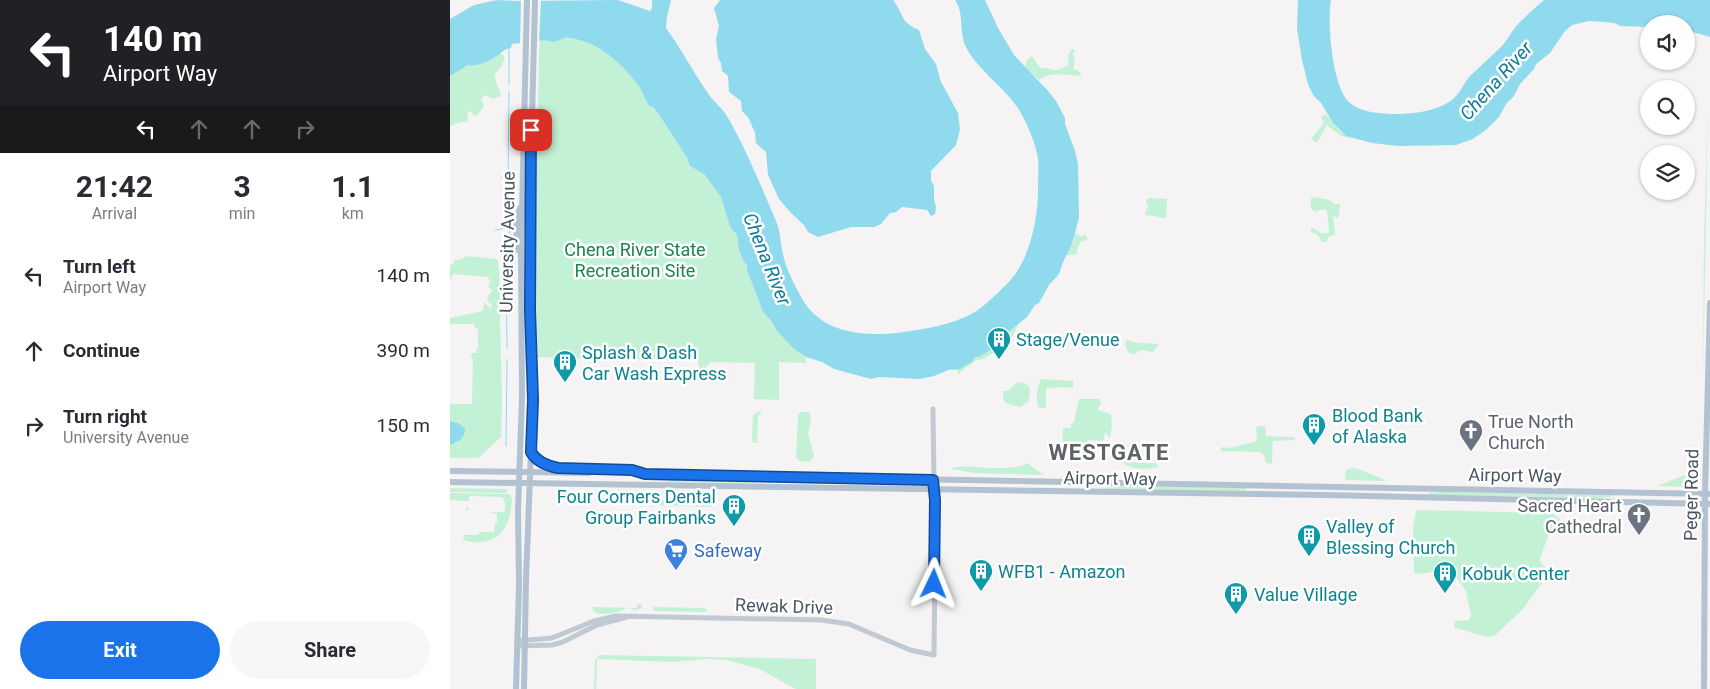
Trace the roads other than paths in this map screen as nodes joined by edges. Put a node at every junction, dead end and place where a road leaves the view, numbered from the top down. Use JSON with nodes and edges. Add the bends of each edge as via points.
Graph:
{"nodes":[{"id":1,"x":527,"y":0,"type":"edge"},
{"id":2,"x":535,"y":0,"type":"edge"},
{"id":3,"x":522,"y":202,"type":"junction"},
{"id":4,"x":510,"y":253,"type":"dead end"},
{"id":5,"x":1710,"y":303,"type":"edge"},
{"id":6,"x":933,"y":409,"type":"dead end"},
{"id":7,"x":531,"y":452,"type":"junction"},
{"id":8,"x":450,"y":471,"type":"edge"},
{"id":9,"x":519,"y":472,"type":"junction"},
{"id":10,"x":530,"y":472,"type":"junction"},
{"id":11,"x":645,"y":474,"type":"junction"},
{"id":12,"x":933,"y":480,"type":"junction"},
{"id":13,"x":450,"y":482,"type":"edge"},
{"id":14,"x":519,"y":484,"type":"junction"},
{"id":15,"x":530,"y":484,"type":"junction"},
{"id":16,"x":934,"y":489,"type":"junction"},
{"id":17,"x":1707,"y":494,"type":"edge"},
{"id":18,"x":1707,"y":504,"type":"edge"},
{"id":19,"x":521,"y":643,"type":"junction"},
{"id":20,"x":516,"y":689,"type":"edge"},
{"id":21,"x":524,"y":689,"type":"edge"},
{"id":22,"x":1704,"y":689,"type":"edge"}],
"edges":[{"from":1,"to":3,"type":"main road","name":"University Avenue"},
{"from":2,"to":7,"type":"main road","name":"University Avenue","via":[[529,237],[533,381]]},
{"from":3,"to":4,"type":"main road","via":[[517,219],[516,250]]},
{"from":3,"to":9,"type":"main road","name":"University Avenue"},
{"from":5,"to":17,"type":"main road","name":"Peger Road"},
{"from":6,"to":12,"type":"street"},
{"from":7,"to":10,"type":"main road","name":"University Avenue"},
{"from":7,"to":11,"type":"highway","via":[[535,458],[552,467],[632,470]]},
{"from":8,"to":9,"type":"main road","name":"Airport Way"},
{"from":9,"to":10,"type":"main road","name":"Airport Way"},
{"from":9,"to":14,"type":"main road","name":"University Avenue"},
{"from":10,"to":11,"type":"main road","name":"Airport Way"},
{"from":10,"to":15,"type":"main road","name":"University Avenue"},
{"from":11,"to":12,"type":"main road","name":"Airport Way"},
{"from":12,"to":16,"type":"street"},
{"from":12,"to":17,"type":"main road","name":"Airport Way"},
{"from":13,"to":14,"type":"main road","name":"Airport Way"},
{"from":14,"to":15,"type":"main road","name":"Airport Way"},
{"from":14,"to":19,"type":"main road","name":"University Avenue"},
{"from":15,"to":16,"type":"main road","name":"Airport Way"},
{"from":15,"to":19,"type":"main road","name":"University Avenue"},
{"from":16,"to":18,"type":"main road","name":"Airport Way"},
{"from":16,"to":19,"type":"street","name":"Rewak Drive","via":[[934,655],[910,650],[860,627],[835,621],[627,617],[597,625],[552,645]]},
{"from":17,"to":18,"type":"main road","name":"Peger Road"},
{"from":18,"to":22,"type":"main road","name":"Peger Road"},
{"from":19,"to":20,"type":"main road"},
{"from":19,"to":21,"type":"main road"}]}
